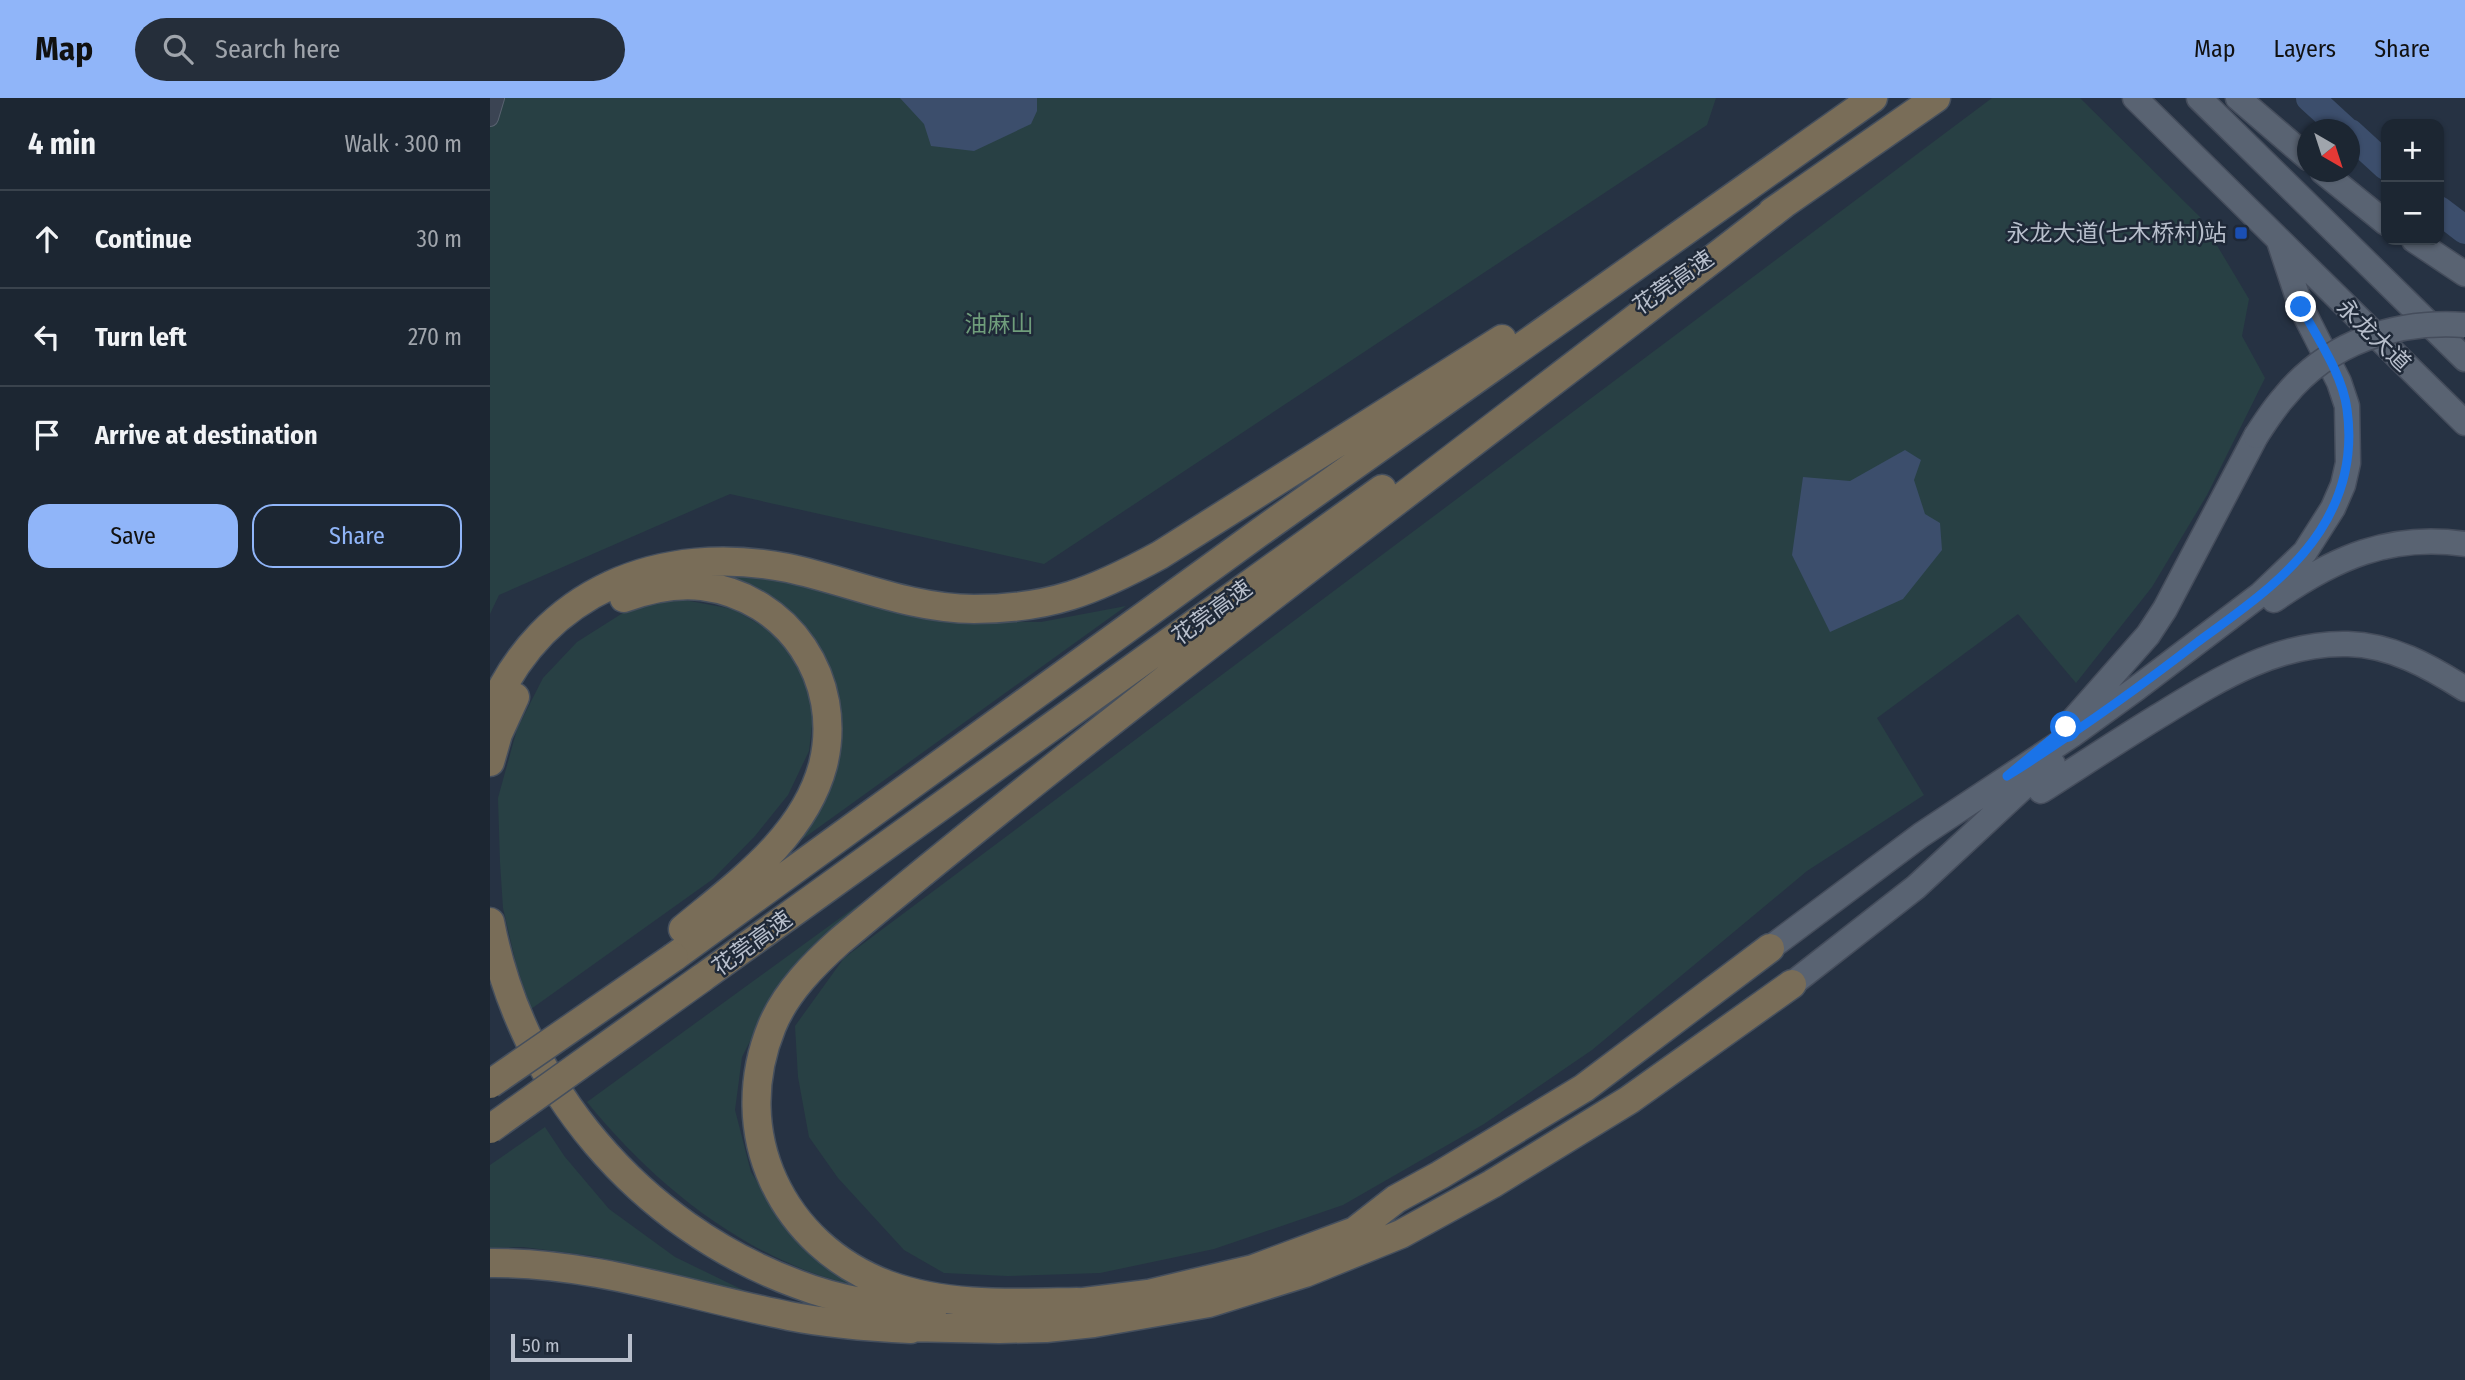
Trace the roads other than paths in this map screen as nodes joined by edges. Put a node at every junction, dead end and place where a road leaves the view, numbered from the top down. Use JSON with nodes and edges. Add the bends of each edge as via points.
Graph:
{"nodes":[{"id":1,"x":496,"y":98,"type":"edge"},
{"id":2,"x":1873,"y":98,"type":"edge"},
{"id":3,"x":1936,"y":98,"type":"edge"},
{"id":4,"x":2135,"y":98,"type":"edge"},
{"id":5,"x":2199,"y":98,"type":"edge"},
{"id":6,"x":2238,"y":98,"type":"edge"},
{"id":7,"x":490,"y":118,"type":"edge"},
{"id":8,"x":2297,"y":149,"type":"edge"},
{"id":9,"x":1763,"y":176,"type":"junction"},
{"id":10,"x":2335,"y":182,"type":"edge"},
{"id":11,"x":1785,"y":203,"type":"junction"},
{"id":12,"x":2381,"y":219,"type":"edge"},
{"id":13,"x":2278,"y":241,"type":"junction"},
{"id":14,"x":2422,"y":245,"type":"edge"},
{"id":15,"x":2465,"y":274,"type":"edge"},
{"id":16,"x":2465,"y":325,"type":"edge"},
{"id":17,"x":2465,"y":359,"type":"edge"},
{"id":18,"x":2465,"y":423,"type":"edge"},
{"id":19,"x":2465,"y":544,"type":"edge"},
{"id":20,"x":2465,"y":689,"type":"edge"},
{"id":21,"x":490,"y":713,"type":"edge"},
{"id":22,"x":490,"y":762,"type":"edge"},
{"id":23,"x":2007,"y":776,"type":"junction"},
{"id":24,"x":1970,"y":837,"type":"junction"},
{"id":25,"x":490,"y":922,"type":"edge"},
{"id":26,"x":1770,"y":948,"type":"joint"},
{"id":27,"x":669,"y":951,"type":"junction"},
{"id":28,"x":1792,"y":984,"type":"joint"},
{"id":29,"x":490,"y":995,"type":"edge"},
{"id":30,"x":490,"y":1067,"type":"edge"},
{"id":31,"x":490,"y":1084,"type":"edge"},
{"id":32,"x":490,"y":1129,"type":"edge"},
{"id":33,"x":490,"y":1263,"type":"edge"},
{"id":34,"x":1077,"y":1302,"type":"junction"},
{"id":35,"x":911,"y":1329,"type":"junction"}],
"edges":[{"from":1,"to":7,"type":"street"},
{"from":2,"to":9,"type":"highway","name":"花莞高速"},
{"from":3,"to":11,"type":"highway","name":"花莞高速"},
{"from":4,"to":13,"type":"main road","name":"永龙大道"},
{"from":5,"to":17,"type":"main road","name":"永龙大道"},
{"from":6,"to":8,"type":"main road"},
{"from":9,"to":21,"type":"highway","via":[[1197,532],[1100,585],[1031,606],[970,609],[898,598],[787,568],[736,561],[674,565],[642,572],[585,597],[556,620],[513,670]]},
{"from":9,"to":27,"type":"highway","name":"花莞高速"},
{"from":10,"to":12,"type":"main road"},
{"from":11,"to":32,"type":"highway","name":"花莞高速","bridge":true},
{"from":11,"to":34,"type":"highway","via":[[1036,781],[841,940],[786,1000],[759,1068],[758,1128],[777,1189],[810,1236],[857,1271],[915,1294],[998,1303]]},
{"from":13,"to":18,"type":"main road","name":"永龙大道"},
{"from":13,"to":23,"type":"main road","via":[[2301,307],[2347,406],[2348,463],[2333,508],[2305,552],[2261,594],[2127,696]]},
{"from":14,"to":15,"type":"main road"},
{"from":16,"to":23,"type":"main road","bridge":true,"via":[[2407,326],[2361,339],[2285,395],[2256,436],[2183,578],[2148,635],[2066,727]]},
{"from":19,"to":24,"type":"main road","via":[[2406,541],[2355,554],[2315,573],[2250,616],[2029,782]]},
{"from":20,"to":24,"type":"main road","via":[[2417,661],[2370,647],[2324,644],[2270,656],[2200,692]]},
{"from":22,"to":27,"type":"highway","via":[[506,713],[538,663],[585,620],[624,598],[685,585],[720,590],[760,606],[791,632],[812,661],[825,699],[828,722],[822,766],[805,807],[776,846]]},
{"from":23,"to":26,"type":"main road"},
{"from":24,"to":28,"type":"main road","via":[[1916,887]]},
{"from":25,"to":34,"type":"highway","via":[[516,1014],[559,1096],[604,1153],[634,1182],[716,1246],[798,1285],[888,1307],[947,1313],[1009,1312]]},
{"from":26,"to":34,"type":"highway","via":[[1584,1088],[1395,1199],[1355,1231],[1253,1269],[1149,1294]]},
{"from":27,"to":30,"type":"highway"},
{"from":27,"to":31,"type":"highway","name":"花莞高速","bridge":true},
{"from":28,"to":35,"type":"highway","via":[[1629,1100],[1492,1184],[1401,1234],[1306,1273],[1209,1303],[1094,1323]]},
{"from":29,"to":35,"type":"highway","via":[[515,1052],[546,1105],[584,1156],[642,1213],[686,1246],[762,1289],[829,1312]]},
{"from":33,"to":35,"type":"highway","via":[[577,1268],[786,1316]]}]}
